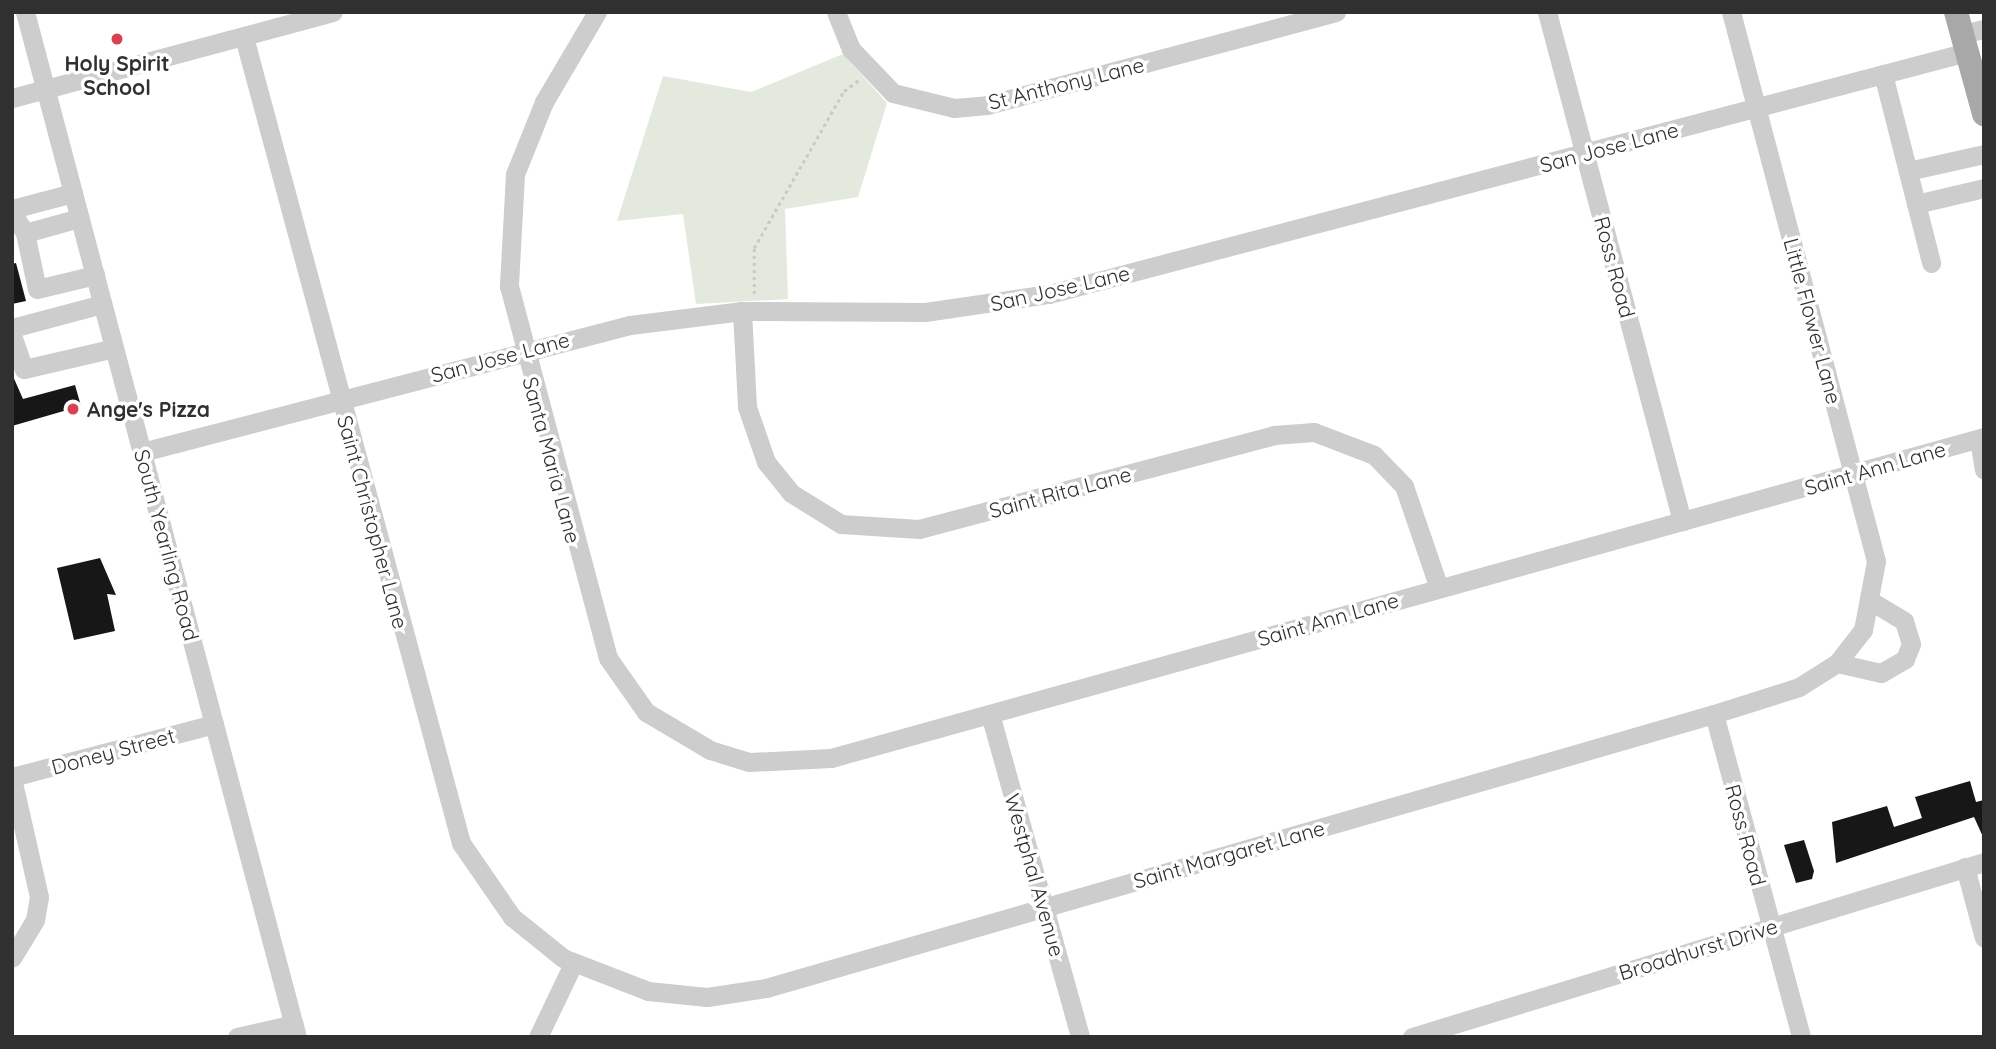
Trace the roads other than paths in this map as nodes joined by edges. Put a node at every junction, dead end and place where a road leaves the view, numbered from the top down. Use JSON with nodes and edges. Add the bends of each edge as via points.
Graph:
{"nodes":[{"id":1,"x":25,"y":12,"type":"edge"},
{"id":2,"x":597,"y":12,"type":"edge"},
{"id":3,"x":836,"y":12,"type":"edge"},
{"id":4,"x":1336,"y":12,"type":"edge"},
{"id":5,"x":1547,"y":12,"type":"edge"},
{"id":6,"x":1731,"y":12,"type":"edge"},
{"id":7,"x":331,"y":13,"type":"edge"},
{"id":8,"x":1967,"y":32,"type":"edge"},
{"id":9,"x":244,"y":37,"type":"junction"},
{"id":10,"x":1883,"y":74,"type":"junction"},
{"id":11,"x":46,"y":90,"type":"junction"},
{"id":12,"x":12,"y":98,"type":"edge"},
{"id":13,"x":1983,"y":105,"type":"edge"},
{"id":14,"x":1756,"y":108,"type":"junction"},
{"id":15,"x":1584,"y":153,"type":"junction"},
{"id":16,"x":1984,"y":154,"type":"edge"},
{"id":17,"x":1908,"y":171,"type":"junction"},
{"id":18,"x":1984,"y":188,"type":"edge"},
{"id":19,"x":73,"y":193,"type":"junction"},
{"id":20,"x":1916,"y":204,"type":"junction"},
{"id":21,"x":12,"y":211,"type":"edge"},
{"id":22,"x":79,"y":218,"type":"junction"},
{"id":23,"x":24,"y":233,"type":"junction"},
{"id":24,"x":1931,"y":262,"type":"dead end"},
{"id":25,"x":95,"y":275,"type":"junction"},
{"id":26,"x":102,"y":304,"type":"junction"},
{"id":27,"x":748,"y":311,"type":"junction"},
{"id":28,"x":12,"y":328,"type":"edge"},
{"id":29,"x":12,"y":335,"type":"edge"},
{"id":30,"x":114,"y":348,"type":"junction"},
{"id":31,"x":523,"y":351,"type":"junction"},
{"id":32,"x":340,"y":399,"type":"junction"},
{"id":33,"x":1981,"y":438,"type":"edge"},
{"id":34,"x":142,"y":452,"type":"junction"},
{"id":35,"x":1983,"y":466,"type":"edge"},
{"id":36,"x":1855,"y":473,"type":"junction"},
{"id":37,"x":1682,"y":522,"type":"junction"},
{"id":38,"x":1439,"y":588,"type":"junction"},
{"id":39,"x":1872,"y":602,"type":"junction"},
{"id":40,"x":1863,"y":630,"type":"joint"},
{"id":41,"x":1837,"y":663,"type":"junction"},
{"id":42,"x":990,"y":714,"type":"junction"},
{"id":43,"x":1714,"y":714,"type":"junction"},
{"id":44,"x":214,"y":724,"type":"junction"},
{"id":45,"x":673,"y":734,"type":"joint"},
{"id":46,"x":12,"y":778,"type":"edge"},
{"id":47,"x":1974,"y":864,"type":"edge"},
{"id":48,"x":1044,"y":908,"type":"junction"},
{"id":49,"x":1772,"y":926,"type":"junction"},
{"id":50,"x":1984,"y":938,"type":"edge"},
{"id":51,"x":12,"y":958,"type":"edge"},
{"id":52,"x":573,"y":964,"type":"junction"},
{"id":53,"x":295,"y":1030,"type":"edge"},
{"id":54,"x":1436,"y":1033,"type":"edge"},
{"id":55,"x":243,"y":1036,"type":"edge"},
{"id":56,"x":538,"y":1037,"type":"edge"},
{"id":57,"x":1080,"y":1037,"type":"edge"},
{"id":58,"x":1412,"y":1037,"type":"edge"},
{"id":59,"x":1801,"y":1037,"type":"edge"}],
"edges":[{"from":1,"to":11,"type":"street","name":"South Yearling Road"},
{"from":2,"to":31,"type":"street","name":"Santa Maria Lane","via":[[544,102],[515,174],[506,244]]},
{"from":3,"to":4,"type":"street","name":"St Anthony Lane","via":[[869,72],[893,93],[924,104],[987,105]]},
{"from":5,"to":15,"type":"street","name":"Ross Road"},
{"from":6,"to":14,"type":"street","name":"Little Flower Lane"},
{"from":7,"to":9,"type":"street"},
{"from":8,"to":10,"type":"street","name":"San Jose Lane"},
{"from":8,"to":13,"type":"main road"},
{"from":9,"to":11,"type":"street"},
{"from":9,"to":32,"type":"street","name":"Saint Christopher Lane"},
{"from":10,"to":14,"type":"street","name":"San Jose Lane"},
{"from":10,"to":17,"type":"street"},
{"from":11,"to":12,"type":"street"},
{"from":11,"to":19,"type":"street","name":"South Yearling Road"},
{"from":14,"to":15,"type":"street","name":"San Jose Lane"},
{"from":14,"to":36,"type":"street","name":"Little Flower Lane"},
{"from":15,"to":27,"type":"street","name":"San Jose Lane","via":[[1049,294],[925,313]]},
{"from":15,"to":37,"type":"street","name":"Ross Road"},
{"from":16,"to":17,"type":"street"},
{"from":17,"to":20,"type":"street"},
{"from":18,"to":20,"type":"street"},
{"from":19,"to":21,"type":"street"},
{"from":19,"to":22,"type":"street","name":"South Yearling Road"},
{"from":20,"to":24,"type":"street"},
{"from":21,"to":23,"type":"street"},
{"from":22,"to":23,"type":"street"},
{"from":22,"to":25,"type":"street","name":"South Yearling Road"},
{"from":23,"to":25,"type":"street","via":[[37,289]]},
{"from":25,"to":26,"type":"street","name":"South Yearling Road"},
{"from":26,"to":28,"type":"street"},
{"from":26,"to":30,"type":"street","name":"South Yearling Road"},
{"from":27,"to":31,"type":"street","name":"San Jose Lane","via":[[630,325]]},
{"from":27,"to":38,"type":"street","name":"Saint Rita Lane","via":[[747,407],[763,455],[791,493],[841,524],[919,529],[1274,435],[1314,432],[1374,455],[1404,486]]},
{"from":29,"to":30,"type":"street","via":[[24,369]]},
{"from":30,"to":34,"type":"street","name":"South Yearling Road"},
{"from":31,"to":32,"type":"street","name":"San Jose Lane"},
{"from":31,"to":45,"type":"street","name":"Santa Maria Lane","via":[[596,628],[625,687]]},
{"from":32,"to":34,"type":"street","name":"San Jose Lane"},
{"from":32,"to":52,"type":"street","name":"Saint Christopher Lane","via":[[461,843],[512,917]]},
{"from":33,"to":35,"type":"street"},
{"from":33,"to":36,"type":"street","name":"Saint Ann Lane"},
{"from":34,"to":44,"type":"street","name":"South Yearling Road"},
{"from":36,"to":37,"type":"street","name":"Saint Ann Lane"},
{"from":36,"to":39,"type":"street","name":"Little Flower Lane","via":[[1876,561]]},
{"from":37,"to":38,"type":"street","name":"Saint Ann Lane"},
{"from":38,"to":42,"type":"street","name":"Saint Ann Lane"},
{"from":39,"to":40,"type":"street","name":"Little Flower Lane"},
{"from":39,"to":41,"type":"street","via":[[1904,621],[1911,644],[1905,659],[1881,673]]},
{"from":40,"to":41,"type":"street","name":"Saint Margaret Lane"},
{"from":41,"to":43,"type":"street","name":"Saint Margaret Lane","via":[[1799,687]]},
{"from":42,"to":45,"type":"street","name":"Saint Ann Lane","via":[[788,764],[749,762]]},
{"from":42,"to":48,"type":"street","name":"Westphal Avenue"},
{"from":43,"to":48,"type":"street","name":"Saint Margaret Lane"},
{"from":43,"to":49,"type":"street","name":"Ross Road"},
{"from":44,"to":46,"type":"street","name":"Doney Street"},
{"from":44,"to":53,"type":"street","name":"South Yearling Road"},
{"from":46,"to":51,"type":"street","via":[[39,897],[35,920]]},
{"from":47,"to":49,"type":"street","name":"Broadhurst Drive"},
{"from":47,"to":50,"type":"street"},
{"from":48,"to":52,"type":"street","name":"Saint Margaret Lane","via":[[737,994],[648,991]]},
{"from":48,"to":57,"type":"street","name":"Westphal Avenue"},
{"from":49,"to":54,"type":"street","name":"Broadhurst Drive"},
{"from":49,"to":59,"type":"street","name":"Ross Road"},
{"from":52,"to":56,"type":"street"},
{"from":53,"to":55,"type":"street"},
{"from":54,"to":58,"type":"street","name":"Broadhurst Drive"}]}
